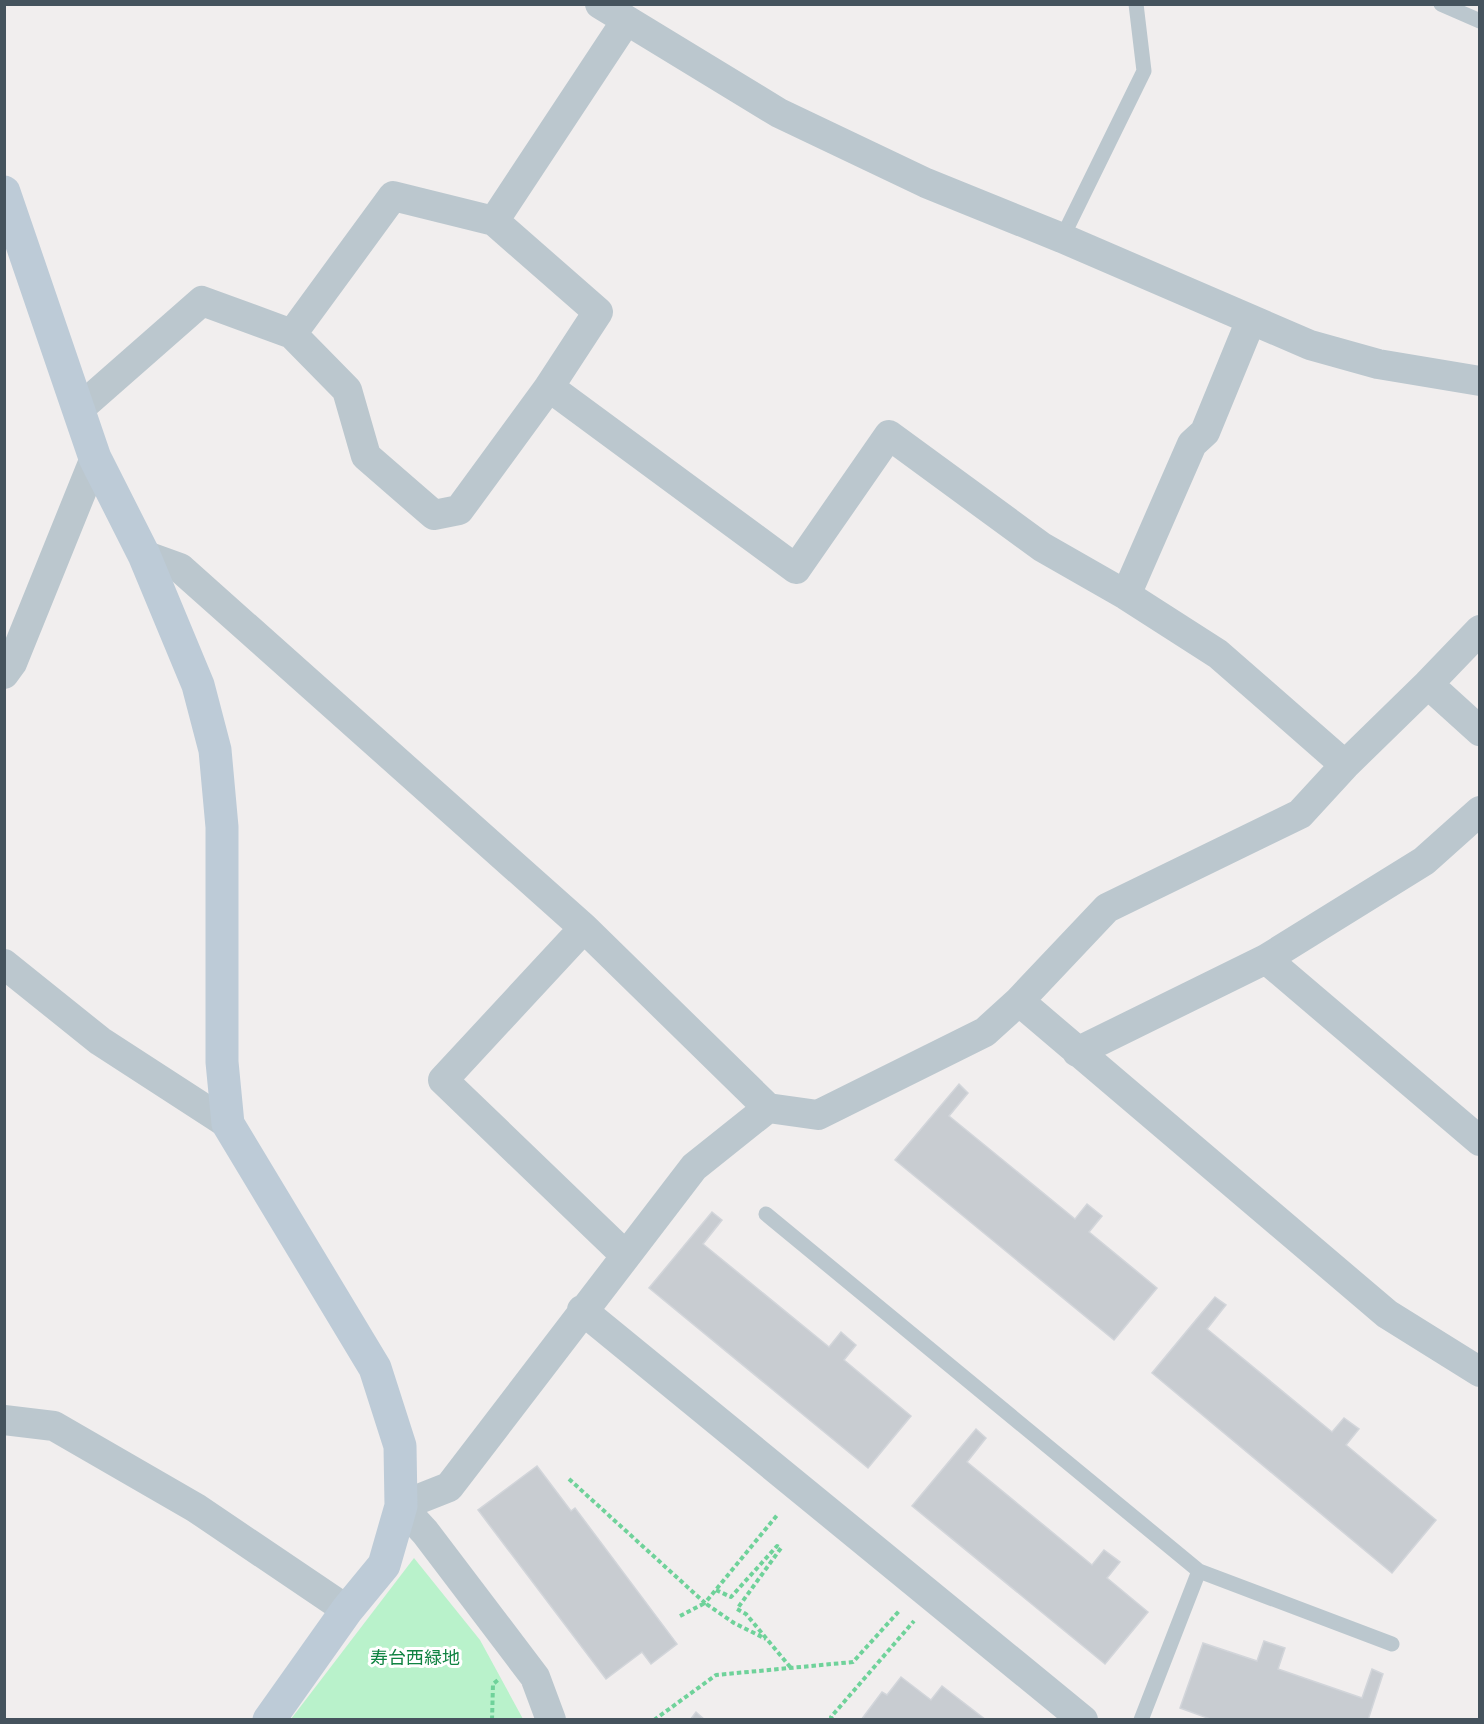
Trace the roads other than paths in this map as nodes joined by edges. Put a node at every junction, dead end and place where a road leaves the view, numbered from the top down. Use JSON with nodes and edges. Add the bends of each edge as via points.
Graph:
{"nodes":[{"id":1,"x":600,"y":4,"type":"edge"},
{"id":2,"x":1136,"y":4,"type":"edge"},
{"id":3,"x":1441,"y":4,"type":"edge"},
{"id":4,"x":626,"y":21,"type":"junction"},
{"id":5,"x":1479,"y":21,"type":"edge"},
{"id":6,"x":4,"y":192,"type":"edge"},
{"id":7,"x":494,"y":221,"type":"junction"},
{"id":8,"x":1062,"y":238,"type":"junction"},
{"id":9,"x":1251,"y":320,"type":"junction"},
{"id":10,"x":292,"y":334,"type":"junction"},
{"id":11,"x":1479,"y":381,"type":"edge"},
{"id":12,"x":549,"y":387,"type":"junction"},
{"id":13,"x":79,"y":409,"type":"junction"},
{"id":14,"x":95,"y":458,"type":"junction"},
{"id":15,"x":144,"y":555,"type":"junction"},
{"id":16,"x":1126,"y":595,"type":"junction"},
{"id":17,"x":1479,"y":630,"type":"edge"},
{"id":18,"x":4,"y":674,"type":"edge"},
{"id":19,"x":1428,"y":684,"type":"junction"},
{"id":20,"x":1479,"y":731,"type":"edge"},
{"id":21,"x":1345,"y":765,"type":"junction"},
{"id":22,"x":1479,"y":811,"type":"edge"},
{"id":23,"x":584,"y":928,"type":"junction"},
{"id":24,"x":1266,"y":959,"type":"junction"},
{"id":25,"x":4,"y":964,"type":"edge"},
{"id":26,"x":1019,"y":1001,"type":"junction"},
{"id":27,"x":1077,"y":1052,"type":"junction"},
{"id":28,"x":768,"y":1108,"type":"junction"},
{"id":29,"x":228,"y":1124,"type":"junction"},
{"id":30,"x":1479,"y":1141,"type":"edge"},
{"id":31,"x":766,"y":1214,"type":"dead end"},
{"id":32,"x":625,"y":1255,"type":"junction"},
{"id":33,"x":582,"y":1310,"type":"junction"},
{"id":34,"x":1479,"y":1372,"type":"edge"},
{"id":35,"x":4,"y":1420,"type":"edge"},
{"id":36,"x":401,"y":1506,"type":"junction"},
{"id":37,"x":1198,"y":1571,"type":"junction"},
{"id":38,"x":347,"y":1610,"type":"junction"},
{"id":39,"x":1392,"y":1644,"type":"dead end"},
{"id":40,"x":269,"y":1719,"type":"edge"},
{"id":41,"x":551,"y":1719,"type":"edge"},
{"id":42,"x":1083,"y":1719,"type":"edge"},
{"id":43,"x":1141,"y":1719,"type":"edge"}],
"edges":[{"from":1,"to":4,"type":"street"},
{"from":2,"to":8,"type":"lane","via":[[1144,71]]},
{"from":3,"to":5,"type":"lane"},
{"from":4,"to":7,"type":"street"},
{"from":4,"to":8,"type":"street","via":[[778,113],[926,183]]},
{"from":6,"to":13,"type":"street"},
{"from":7,"to":10,"type":"street","via":[[393,196]]},
{"from":7,"to":12,"type":"street","via":[[598,312]]},
{"from":8,"to":9,"type":"street"},
{"from":9,"to":11,"type":"street","via":[[1310,345],[1378,364]]},
{"from":9,"to":16,"type":"street","via":[[1205,432],[1192,444]]},
{"from":10,"to":12,"type":"street","via":[[347,390],[366,456],[434,515],[459,510]]},
{"from":10,"to":13,"type":"street","via":[[202,301]]},
{"from":12,"to":16,"type":"street","via":[[796,569],[889,435],[1042,548]]},
{"from":13,"to":14,"type":"street"},
{"from":14,"to":15,"type":"street"},
{"from":14,"to":18,"type":"street","via":[[12,663]]},
{"from":15,"to":23,"type":"street","via":[[180,568]]},
{"from":15,"to":29,"type":"street","via":[[198,685],[215,750],[222,827],[222,1062]]},
{"from":16,"to":21,"type":"street","via":[[1218,654]]},
{"from":17,"to":19,"type":"street"},
{"from":19,"to":20,"type":"street"},
{"from":19,"to":21,"type":"street"},
{"from":21,"to":26,"type":"street","via":[[1300,814],[1107,908]]},
{"from":22,"to":24,"type":"street","via":[[1424,861]]},
{"from":23,"to":28,"type":"street"},
{"from":23,"to":32,"type":"street","via":[[443,1080]]},
{"from":24,"to":27,"type":"street"},
{"from":24,"to":30,"type":"street"},
{"from":25,"to":29,"type":"street","via":[[100,1041]]},
{"from":26,"to":27,"type":"street"},
{"from":26,"to":28,"type":"street","via":[[985,1032],[818,1115]]},
{"from":27,"to":34,"type":"street","via":[[1387,1314]]},
{"from":28,"to":32,"type":"street","via":[[694,1167]]},
{"from":29,"to":36,"type":"street","via":[[375,1368],[400,1446]]},
{"from":31,"to":37,"type":"lane"},
{"from":32,"to":33,"type":"street"},
{"from":33,"to":36,"type":"street","via":[[449,1487]]},
{"from":33,"to":42,"type":"street"},
{"from":35,"to":38,"type":"street","via":[[54,1426],[196,1508]]},
{"from":36,"to":38,"type":"street","via":[[384,1565]]},
{"from":36,"to":41,"type":"street","via":[[535,1677]]},
{"from":37,"to":39,"type":"lane"},
{"from":37,"to":43,"type":"lane"},
{"from":38,"to":40,"type":"street"}]}
